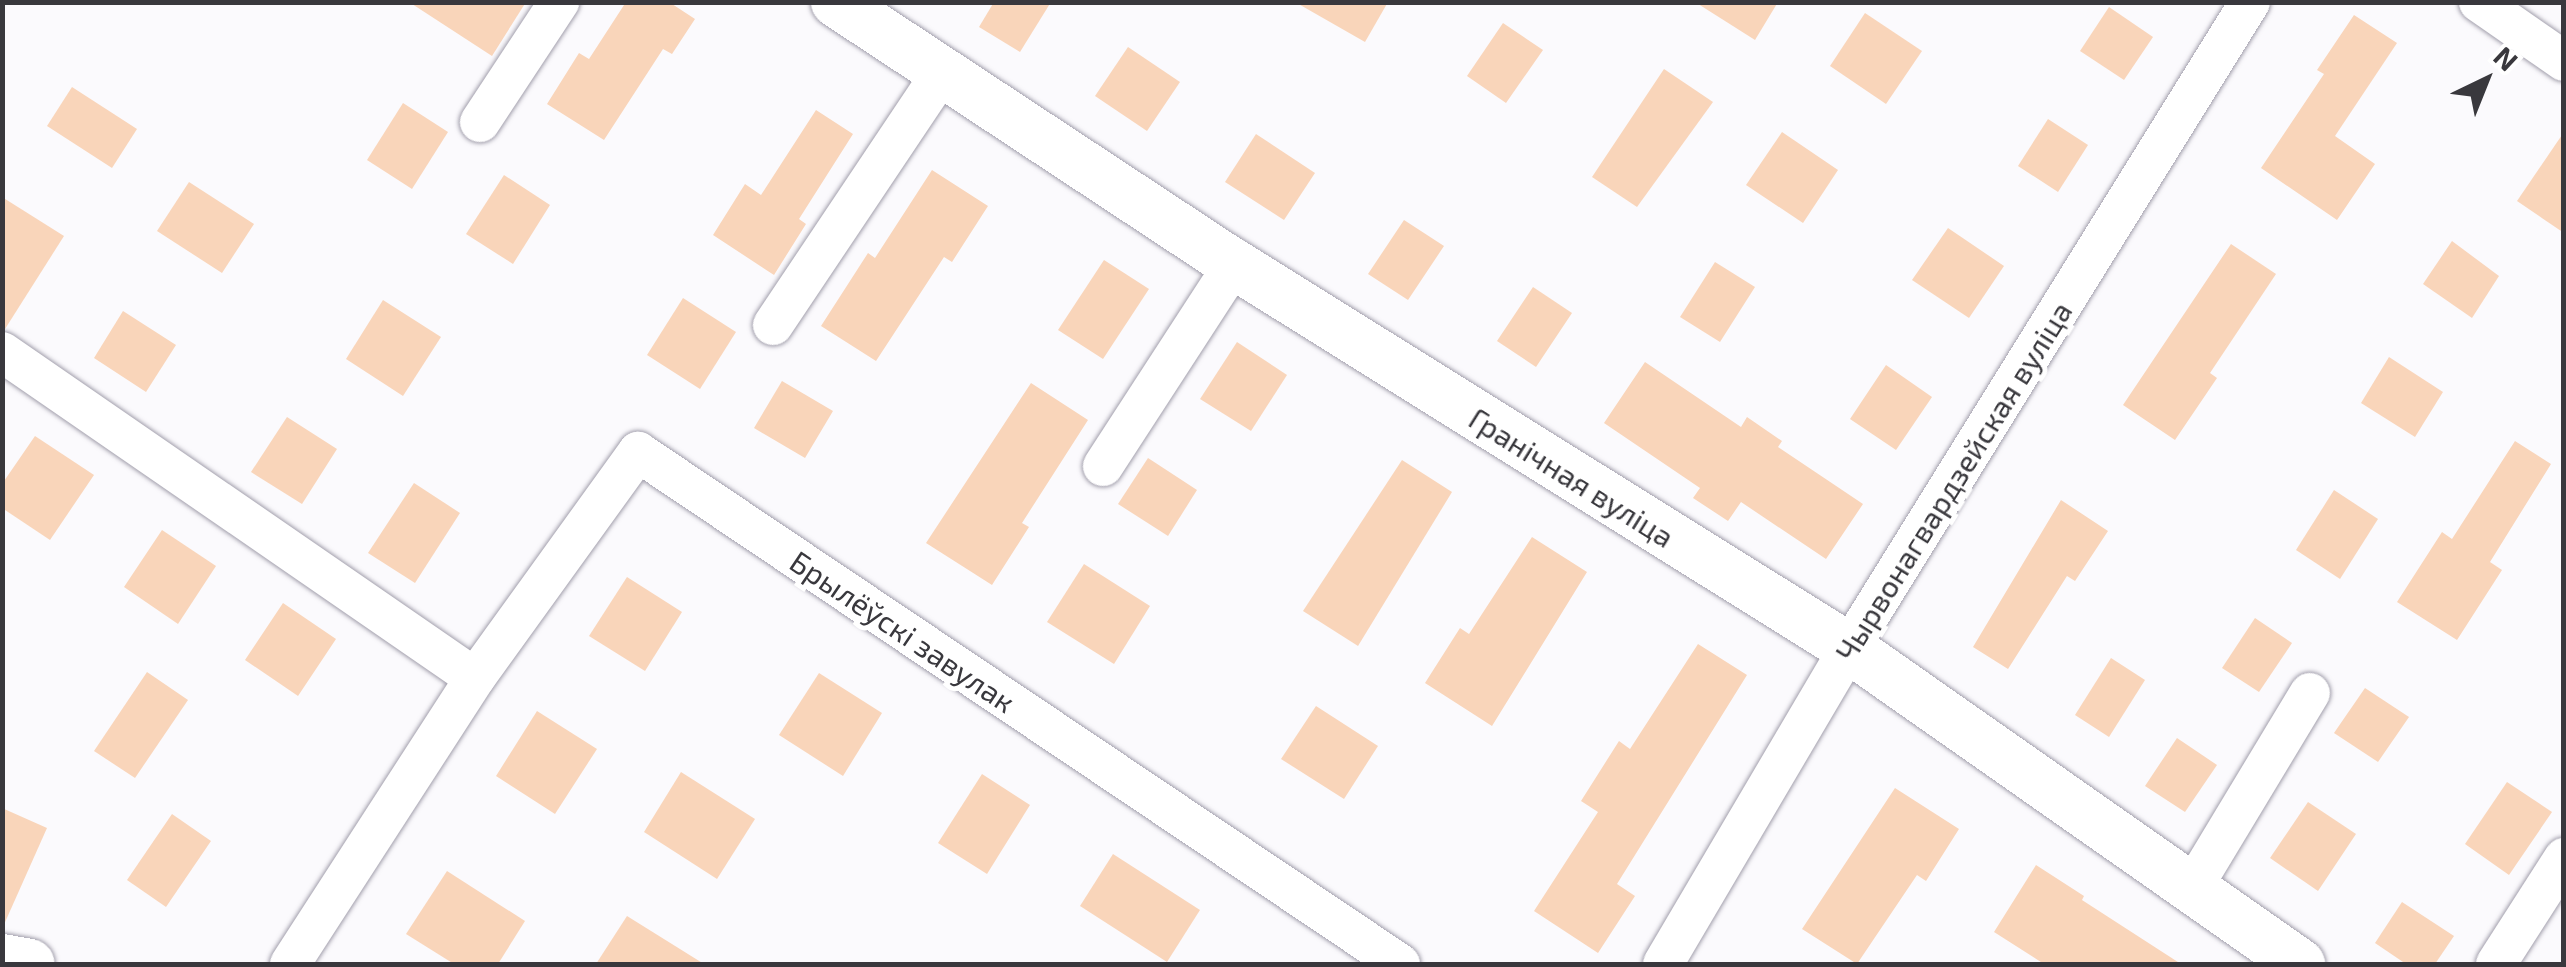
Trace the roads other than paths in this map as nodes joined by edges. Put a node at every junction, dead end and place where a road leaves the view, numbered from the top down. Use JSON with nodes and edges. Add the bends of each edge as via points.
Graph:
{"nodes":[{"id":1,"x":559,"y":2,"type":"edge"},
{"id":2,"x":836,"y":2,"type":"edge"},
{"id":3,"x":2250,"y":2,"type":"edge"},
{"id":4,"x":2479,"y":2,"type":"edge"},
{"id":5,"x":2564,"y":61,"type":"edge"},
{"id":6,"x":943,"y":70,"type":"junction"},
{"id":7,"x":480,"y":122,"type":"dead end"},
{"id":8,"x":1234,"y":264,"type":"junction"},
{"id":9,"x":772,"y":325,"type":"dead end"},
{"id":10,"x":2,"y":352,"type":"edge"},
{"id":11,"x":1103,"y":466,"type":"dead end"},
{"id":12,"x":1849,"y":648,"type":"junction"},
{"id":13,"x":475,"y":678,"type":"junction"},
{"id":14,"x":2310,"y":693,"type":"dead end"},
{"id":15,"x":2564,"y":858,"type":"edge"},
{"id":16,"x":2190,"y":890,"type":"junction"},
{"id":17,"x":2,"y":959,"type":"edge"},
{"id":18,"x":30,"y":964,"type":"edge"},
{"id":19,"x":290,"y":964,"type":"edge"},
{"id":20,"x":1400,"y":964,"type":"edge"},
{"id":21,"x":1664,"y":964,"type":"edge"},
{"id":22,"x":2300,"y":964,"type":"edge"},
{"id":23,"x":2496,"y":964,"type":"edge"}],
"edges":[{"from":1,"to":7,"type":"street"},
{"from":2,"to":6,"type":"main road","name":"Гранічная вуліца"},
{"from":3,"to":12,"type":"street","name":"Чырвонагвардзейская вуліца"},
{"from":4,"to":5,"type":"street"},
{"from":6,"to":8,"type":"main road","name":"Гранічная вуліца"},
{"from":6,"to":9,"type":"street"},
{"from":8,"to":11,"type":"street"},
{"from":8,"to":12,"type":"main road","name":"Гранічная вуліца"},
{"from":10,"to":13,"type":"street"},
{"from":12,"to":16,"type":"main road","name":"Гранічная вуліца"},
{"from":12,"to":21,"type":"street","name":"Чырвонагвардзейская вуліца"},
{"from":13,"to":19,"type":"street","name":"Брылёўскі завулак"},
{"from":13,"to":20,"type":"street","name":"Брылёўскі завулак","via":[[638,452]]},
{"from":14,"to":16,"type":"street"},
{"from":15,"to":23,"type":"street"},
{"from":16,"to":22,"type":"main road","name":"Гранічная вуліца"},
{"from":17,"to":18,"type":"main road"}]}
